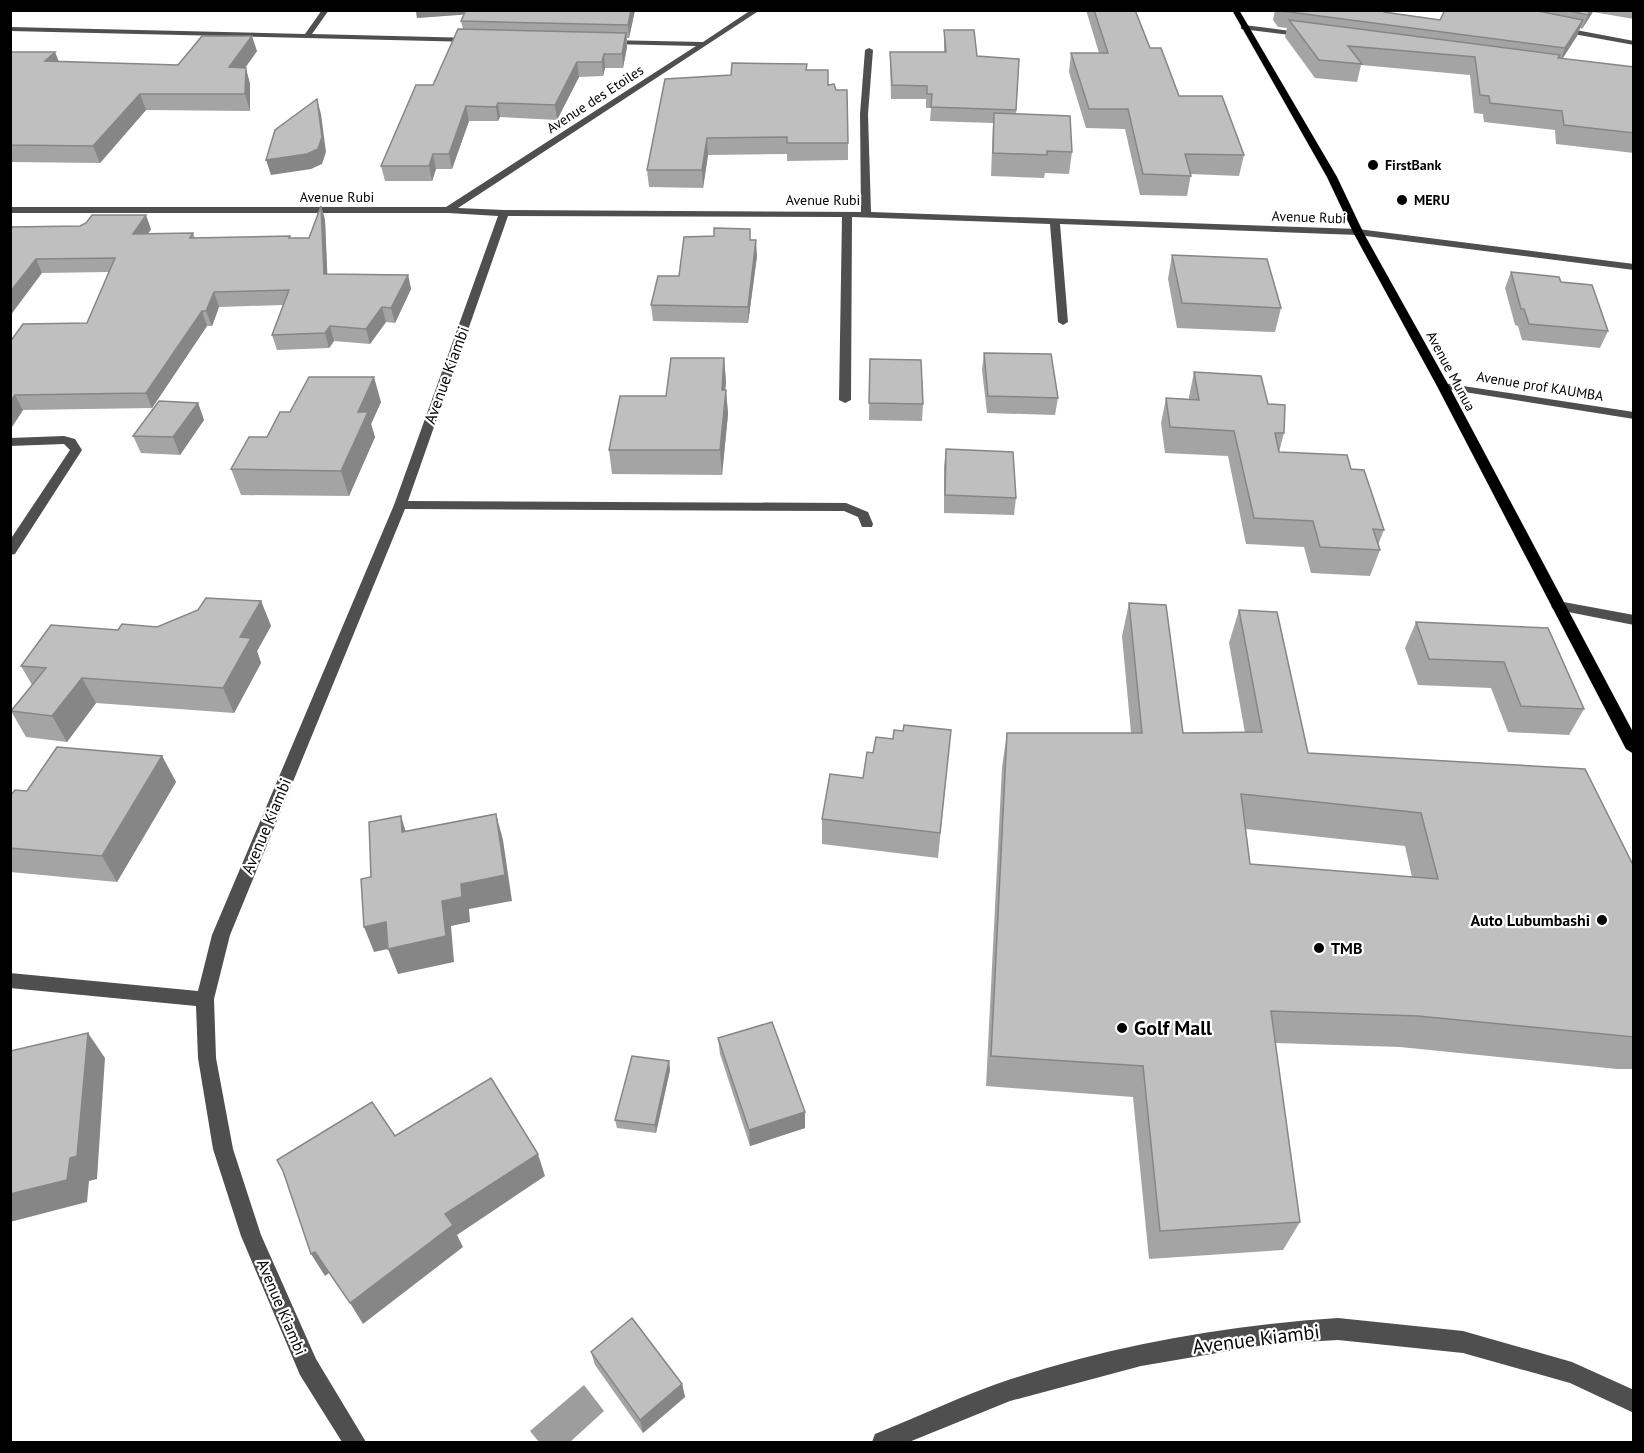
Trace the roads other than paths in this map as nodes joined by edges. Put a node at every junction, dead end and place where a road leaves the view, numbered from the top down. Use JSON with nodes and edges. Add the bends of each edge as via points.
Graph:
{"nodes":[{"id":1,"x":326,"y":10,"type":"edge"},
{"id":2,"x":757,"y":10,"type":"edge"},
{"id":3,"x":1234,"y":10,"type":"edge"},
{"id":4,"x":1244,"y":27,"type":"junction"},
{"id":5,"x":1552,"y":27,"type":"edge"},
{"id":6,"x":10,"y":29,"type":"edge"},
{"id":7,"x":307,"y":36,"type":"junction"},
{"id":8,"x":1320,"y":37,"type":"edge"},
{"id":9,"x":482,"y":40,"type":"edge"},
{"id":10,"x":599,"y":42,"type":"edge"},
{"id":11,"x":1634,"y":43,"type":"edge"},
{"id":12,"x":705,"y":44,"type":"junction"},
{"id":13,"x":869,"y":50,"type":"dead end"},
{"id":14,"x":10,"y":210,"type":"edge"},
{"id":15,"x":448,"y":210,"type":"junction"},
{"id":16,"x":504,"y":213,"type":"junction"},
{"id":17,"x":847,"y":214,"type":"junction"},
{"id":18,"x":866,"y":214,"type":"junction"},
{"id":19,"x":1055,"y":221,"type":"junction"},
{"id":20,"x":1358,"y":232,"type":"junction"},
{"id":21,"x":1634,"y":267,"type":"edge"},
{"id":22,"x":1063,"y":322,"type":"dead end"},
{"id":23,"x":1443,"y":386,"type":"junction"},
{"id":24,"x":845,"y":400,"type":"dead end"},
{"id":25,"x":1634,"y":416,"type":"edge"},
{"id":26,"x":10,"y":442,"type":"edge"},
{"id":27,"x":400,"y":505,"type":"junction"},
{"id":28,"x":867,"y":524,"type":"dead end"},
{"id":29,"x":10,"y":551,"type":"edge"},
{"id":30,"x":1558,"y":606,"type":"junction"},
{"id":31,"x":1634,"y":620,"type":"edge"},
{"id":32,"x":1634,"y":749,"type":"edge"},
{"id":33,"x":10,"y":980,"type":"edge"},
{"id":34,"x":205,"y":999,"type":"junction"},
{"id":35,"x":1634,"y":1402,"type":"edge"},
{"id":36,"x":355,"y":1443,"type":"edge"},
{"id":37,"x":883,"y":1443,"type":"edge"}],
"edges":[{"from":1,"to":7,"type":"street"},
{"from":2,"to":12,"type":"street","name":"Avenue des Etoiles"},
{"from":3,"to":4,"type":"main road","name":"Avenue Munua"},
{"from":4,"to":8,"type":"street"},
{"from":4,"to":20,"type":"main road","name":"Avenue Munua","via":[[1332,177]]},
{"from":5,"to":11,"type":"street"},
{"from":6,"to":7,"type":"street"},
{"from":7,"to":9,"type":"street"},
{"from":10,"to":12,"type":"street"},
{"from":12,"to":15,"type":"street","name":"Avenue des Etoiles"},
{"from":13,"to":18,"type":"street","via":[[864,114]]},
{"from":14,"to":15,"type":"street","name":"Avenue Rubi"},
{"from":15,"to":16,"type":"street","name":"Avenue Rubi"},
{"from":16,"to":17,"type":"street","name":"Avenue Rubi"},
{"from":16,"to":27,"type":"street","name":"Avenue Kiambi"},
{"from":17,"to":18,"type":"street","name":"Avenue Rubi"},
{"from":17,"to":24,"type":"street"},
{"from":18,"to":19,"type":"street","name":"Avenue Rubi"},
{"from":19,"to":20,"type":"street","name":"Avenue Rubi"},
{"from":19,"to":22,"type":"street"},
{"from":20,"to":21,"type":"street","name":"Avenue Rubi"},
{"from":20,"to":23,"type":"main road","name":"Avenue Munua"},
{"from":23,"to":25,"type":"street","name":"Avenue prof KAUMBA"},
{"from":23,"to":30,"type":"main road","name":"Avenue Munua"},
{"from":26,"to":29,"type":"street","via":[[55,439],[71,442],[76,450]]},
{"from":27,"to":28,"type":"street","via":[[846,507],[863,515]]},
{"from":27,"to":34,"type":"street","name":"Avenue Kiambi","via":[[220,935]]},
{"from":30,"to":31,"type":"street"},
{"from":30,"to":32,"type":"main road","name":"Avenue Munua"},
{"from":33,"to":34,"type":"street"},
{"from":34,"to":36,"type":"street","name":"Avenue Kiambi","via":[[207,1058],[223,1149],[251,1236],[308,1367]]},
{"from":35,"to":37,"type":"street","name":"Avenue Kiambi","via":[[1572,1373],[1463,1342],[1338,1329],[1281,1332],[1141,1355],[1010,1390]]}]}
